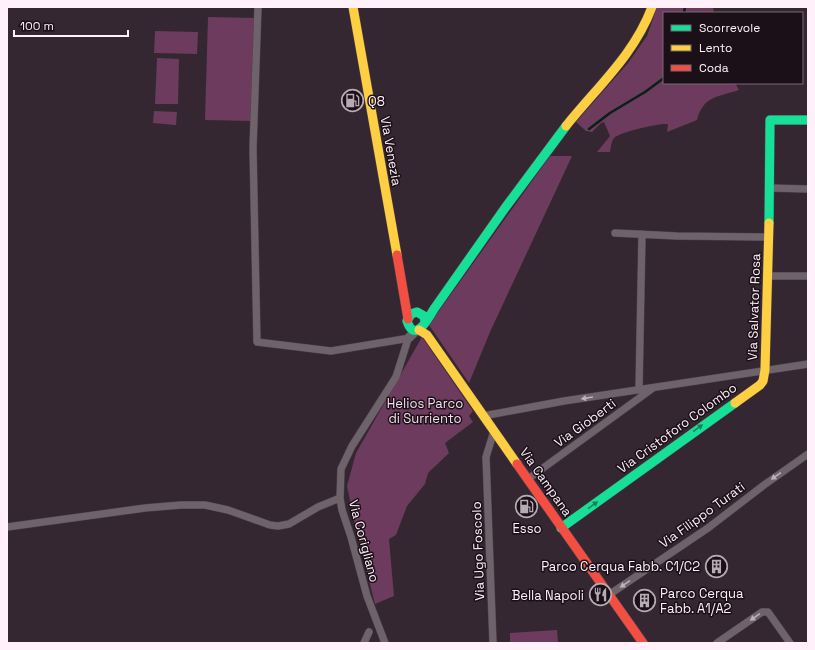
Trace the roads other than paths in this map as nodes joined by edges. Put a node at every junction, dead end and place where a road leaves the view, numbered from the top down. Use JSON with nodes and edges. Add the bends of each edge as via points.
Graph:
{"nodes":[{"id":1,"x":258,"y":7,"type":"edge"},
{"id":2,"x":353,"y":7,"type":"edge"},
{"id":3,"x":652,"y":7,"type":"edge"},
{"id":4,"x":808,"y":120,"type":"edge"},
{"id":5,"x":769,"y":188,"type":"junction"},
{"id":6,"x":808,"y":189,"type":"edge"},
{"id":7,"x":614,"y":233,"type":"dead end"},
{"id":8,"x":642,"y":234,"type":"junction"},
{"id":9,"x":769,"y":237,"type":"junction"},
{"id":10,"x":768,"y":276,"type":"junction"},
{"id":11,"x":808,"y":276,"type":"edge"},
{"id":12,"x":404,"y":299,"type":"junction"},
{"id":13,"x":408,"y":322,"type":"junction"},
{"id":14,"x":421,"y":322,"type":"junction"},
{"id":15,"x":410,"y":338,"type":"junction"},
{"id":16,"x":808,"y":364,"type":"edge"},
{"id":17,"x":765,"y":370,"type":"junction"},
{"id":18,"x":655,"y":387,"type":"junction"},
{"id":19,"x":639,"y":390,"type":"junction"},
{"id":20,"x":482,"y":414,"type":"junction"},
{"id":21,"x":494,"y":431,"type":"junction"},
{"id":22,"x":808,"y":454,"type":"edge"},
{"id":23,"x":528,"y":478,"type":"junction"},
{"id":24,"x":340,"y":498,"type":"junction"},
{"id":25,"x":7,"y":527,"type":"edge"},
{"id":26,"x":561,"y":528,"type":"junction"},
{"id":27,"x":610,"y":594,"type":"junction"},
{"id":28,"x":369,"y":632,"type":"dead end"},
{"id":29,"x":364,"y":643,"type":"edge"},
{"id":30,"x":385,"y":643,"type":"edge"},
{"id":31,"x":493,"y":643,"type":"edge"},
{"id":32,"x":643,"y":643,"type":"edge"},
{"id":33,"x":718,"y":643,"type":"edge"},
{"id":34,"x":790,"y":643,"type":"edge"}],
"edges":[{"from":1,"to":15,"type":"street","via":[[253,148],[257,342],[331,352]]},
{"from":2,"to":12,"type":"street","name":"Via Venezia"},
{"from":3,"to":14,"type":"street","via":[[631,50],[579,109],[434,309]]},
{"from":4,"to":5,"type":"street","name":"Via Salvator Rosa","via":[[770,120]]},
{"from":5,"to":6,"type":"street"},
{"from":5,"to":9,"type":"street","name":"Via Salvator Rosa"},
{"from":7,"to":8,"type":"street","name":"Via Salvator Rosa"},
{"from":8,"to":9,"type":"street","name":"Via Salvator Rosa"},
{"from":8,"to":19,"type":"street"},
{"from":9,"to":10,"type":"street","name":"Via Salvator Rosa"},
{"from":10,"to":11,"type":"street"},
{"from":10,"to":17,"type":"street","name":"Via Salvator Rosa"},
{"from":12,"to":13,"type":"street","name":"Via Venezia"},
{"from":12,"to":14,"type":"street"},
{"from":13,"to":14,"type":"street","via":[[412,329]]},
{"from":13,"to":14,"type":"street","via":[[411,314]]},
{"from":13,"to":15,"type":"street"},
{"from":14,"to":15,"type":"street"},
{"from":14,"to":20,"type":"street","name":"Via Campana","via":[[427,336]]},
{"from":15,"to":24,"type":"street","name":"Via Corigliano","via":[[396,377],[352,446],[341,469]]},
{"from":16,"to":17,"type":"street"},
{"from":17,"to":18,"type":"street","name":"Via Salvator Rosa"},
{"from":26,"to":17,"type":"street","name":"Via Cristoforo Colombo","one_way":true,"via":[[760,385]]},
{"from":18,"to":19,"type":"street","name":"Via Salvator Rosa"},
{"from":18,"to":23,"type":"street","name":"Via Gioberti"},
{"from":19,"to":20,"type":"street","name":"Via Salvator Rosa","one_way":true},
{"from":20,"to":21,"type":"street","name":"Via Campana"},
{"from":21,"to":23,"type":"street","name":"Via Campana"},
{"from":21,"to":31,"type":"street","name":"Via Ugo Foscolo","via":[[486,457]]},
{"from":22,"to":27,"type":"street","name":"Via Filippo Turati","one_way":true,"via":[[764,484],[708,528]]},
{"from":23,"to":26,"type":"street","name":"Via Campana"},
{"from":24,"to":25,"type":"street","via":[[288,524],[278,526],[205,505],[181,505]]},
{"from":24,"to":30,"type":"street","name":"Via Corigliano","via":[[367,596]]},
{"from":26,"to":27,"type":"street","name":"Via Campana"},
{"from":27,"to":32,"type":"street","name":"Via Campana"},
{"from":28,"to":29,"type":"street"},
{"from":34,"to":33,"type":"street","one_way":true,"via":[[768,612],[762,612]]}]}
